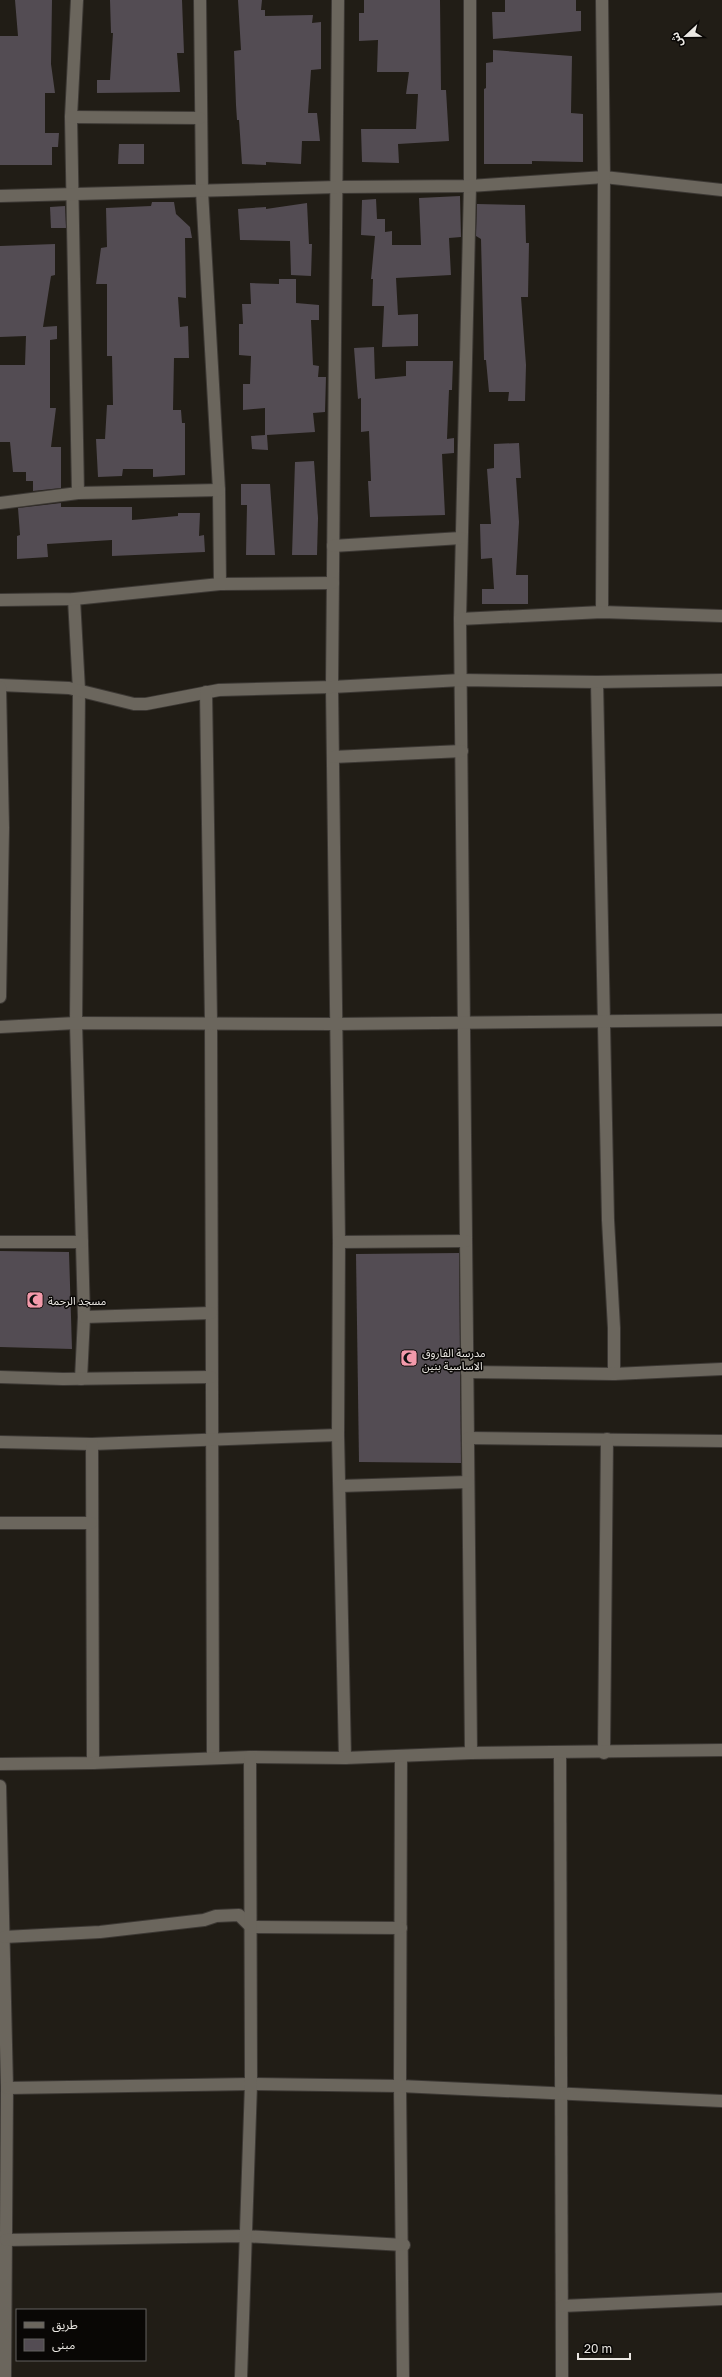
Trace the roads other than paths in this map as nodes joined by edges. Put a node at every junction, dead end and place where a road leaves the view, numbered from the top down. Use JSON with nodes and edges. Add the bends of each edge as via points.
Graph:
{"nodes":[{"id":1,"x":77,"y":0,"type":"edge"},
{"id":2,"x":200,"y":0,"type":"edge"},
{"id":3,"x":338,"y":0,"type":"edge"},
{"id":4,"x":470,"y":0,"type":"edge"},
{"id":5,"x":602,"y":0,"type":"edge"},
{"id":6,"x":71,"y":117,"type":"junction"},
{"id":7,"x":200,"y":118,"type":"junction"},
{"id":8,"x":604,"y":177,"type":"junction"},
{"id":9,"x":470,"y":186,"type":"junction"},
{"id":10,"x":337,"y":187,"type":"junction"},
{"id":11,"x":722,"y":190,"type":"edge"},
{"id":12,"x":202,"y":191,"type":"junction"},
{"id":13,"x":71,"y":195,"type":"junction"},
{"id":14,"x":0,"y":196,"type":"edge"},
{"id":15,"x":219,"y":490,"type":"junction"},
{"id":16,"x":78,"y":493,"type":"junction"},
{"id":17,"x":0,"y":503,"type":"edge"},
{"id":18,"x":461,"y":538,"type":"junction"},
{"id":19,"x":334,"y":546,"type":"junction"},
{"id":20,"x":333,"y":583,"type":"junction"},
{"id":21,"x":220,"y":584,"type":"junction"},
{"id":22,"x":74,"y":599,"type":"junction"},
{"id":23,"x":0,"y":600,"type":"edge"},
{"id":24,"x":602,"y":612,"type":"junction"},
{"id":25,"x":722,"y":616,"type":"edge"},
{"id":26,"x":460,"y":619,"type":"junction"},
{"id":27,"x":461,"y":680,"type":"junction"},
{"id":28,"x":722,"y":680,"type":"edge"},
{"id":29,"x":597,"y":682,"type":"junction"},
{"id":30,"x":0,"y":686,"type":"edge"},
{"id":31,"x":332,"y":687,"type":"junction"},
{"id":32,"x":79,"y":690,"type":"junction"},
{"id":33,"x":206,"y":692,"type":"junction"},
{"id":34,"x":462,"y":750,"type":"junction"},
{"id":35,"x":333,"y":757,"type":"junction"},
{"id":36,"x":0,"y":997,"type":"edge"},
{"id":37,"x":722,"y":1020,"type":"edge"},
{"id":38,"x":604,"y":1021,"type":"junction"},
{"id":39,"x":211,"y":1022,"type":"junction"},
{"id":40,"x":76,"y":1023,"type":"junction"},
{"id":41,"x":336,"y":1024,"type":"junction"},
{"id":42,"x":464,"y":1024,"type":"junction"},
{"id":43,"x":0,"y":1027,"type":"edge"},
{"id":44,"x":466,"y":1241,"type":"junction"},
{"id":45,"x":0,"y":1242,"type":"edge"},
{"id":46,"x":82,"y":1242,"type":"junction"},
{"id":47,"x":338,"y":1242,"type":"junction"},
{"id":48,"x":211,"y":1313,"type":"junction"},
{"id":49,"x":84,"y":1317,"type":"junction"},
{"id":50,"x":722,"y":1369,"type":"edge"},
{"id":51,"x":467,"y":1372,"type":"junction"},
{"id":52,"x":614,"y":1374,"type":"junction"},
{"id":53,"x":0,"y":1377,"type":"edge"},
{"id":54,"x":211,"y":1377,"type":"junction"},
{"id":55,"x":81,"y":1379,"type":"junction"},
{"id":56,"x":338,"y":1434,"type":"junction"},
{"id":57,"x":468,"y":1438,"type":"junction"},
{"id":58,"x":211,"y":1439,"type":"junction"},
{"id":59,"x":607,"y":1439,"type":"junction"},
{"id":60,"x":722,"y":1441,"type":"edge"},
{"id":61,"x":0,"y":1442,"type":"edge"},
{"id":62,"x":92,"y":1444,"type":"junction"},
{"id":63,"x":468,"y":1482,"type":"junction"},
{"id":64,"x":340,"y":1486,"type":"junction"},
{"id":65,"x":0,"y":1523,"type":"edge"},
{"id":66,"x":91,"y":1524,"type":"junction"},
{"id":67,"x":722,"y":1750,"type":"edge"},
{"id":68,"x":471,"y":1753,"type":"junction"},
{"id":69,"x":560,"y":1753,"type":"junction"},
{"id":70,"x":604,"y":1753,"type":"junction"},
{"id":71,"x":401,"y":1756,"type":"junction"},
{"id":72,"x":250,"y":1757,"type":"junction"},
{"id":73,"x":213,"y":1758,"type":"junction"},
{"id":74,"x":345,"y":1758,"type":"junction"},
{"id":75,"x":93,"y":1763,"type":"junction"},
{"id":76,"x":0,"y":1764,"type":"edge"},
{"id":77,"x":0,"y":1786,"type":"edge"},
{"id":78,"x":251,"y":1927,"type":"junction"},
{"id":79,"x":401,"y":1928,"type":"junction"},
{"id":80,"x":4,"y":1937,"type":"junction"},
{"id":81,"x":3,"y":1983,"type":"edge"},
{"id":82,"x":251,"y":2084,"type":"junction"},
{"id":83,"x":400,"y":2086,"type":"junction"},
{"id":84,"x":7,"y":2088,"type":"junction"},
{"id":85,"x":560,"y":2095,"type":"junction"},
{"id":86,"x":722,"y":2102,"type":"edge"},
{"id":87,"x":244,"y":2236,"type":"junction"},
{"id":88,"x":6,"y":2240,"type":"junction"},
{"id":89,"x":404,"y":2245,"type":"junction"},
{"id":90,"x":3,"y":2268,"type":"edge"},
{"id":91,"x":722,"y":2299,"type":"edge"},
{"id":92,"x":562,"y":2306,"type":"junction"},
{"id":93,"x":4,"y":2377,"type":"edge"},
{"id":94,"x":241,"y":2377,"type":"edge"},
{"id":95,"x":403,"y":2377,"type":"edge"},
{"id":96,"x":562,"y":2377,"type":"edge"}],
"edges":[{"from":1,"to":6,"type":"street"},
{"from":2,"to":7,"type":"street"},
{"from":3,"to":10,"type":"street"},
{"from":4,"to":9,"type":"street"},
{"from":5,"to":8,"type":"street"},
{"from":6,"to":7,"type":"street"},
{"from":6,"to":13,"type":"street"},
{"from":7,"to":12,"type":"street"},
{"from":8,"to":9,"type":"street"},
{"from":8,"to":11,"type":"street"},
{"from":8,"to":24,"type":"street"},
{"from":9,"to":10,"type":"street"},
{"from":9,"to":18,"type":"street"},
{"from":10,"to":12,"type":"street"},
{"from":10,"to":19,"type":"street"},
{"from":12,"to":13,"type":"street"},
{"from":12,"to":15,"type":"street"},
{"from":13,"to":14,"type":"street"},
{"from":13,"to":16,"type":"street"},
{"from":15,"to":16,"type":"street"},
{"from":15,"to":21,"type":"street"},
{"from":16,"to":17,"type":"street"},
{"from":18,"to":19,"type":"street"},
{"from":18,"to":26,"type":"street"},
{"from":19,"to":20,"type":"street"},
{"from":20,"to":21,"type":"street"},
{"from":20,"to":31,"type":"street"},
{"from":21,"to":22,"type":"street"},
{"from":22,"to":23,"type":"street"},
{"from":22,"to":32,"type":"street"},
{"from":24,"to":25,"type":"street"},
{"from":24,"to":26,"type":"street"},
{"from":26,"to":27,"type":"street"},
{"from":27,"to":29,"type":"street"},
{"from":27,"to":31,"type":"street"},
{"from":27,"to":34,"type":"street"},
{"from":28,"to":29,"type":"street"},
{"from":29,"to":38,"type":"street"},
{"from":30,"to":32,"type":"street"},
{"from":30,"to":36,"type":"street","via":[[3,828]]},
{"from":31,"to":33,"type":"street"},
{"from":31,"to":35,"type":"street"},
{"from":32,"to":33,"type":"street","via":[[146,704]]},
{"from":32,"to":40,"type":"street"},
{"from":33,"to":39,"type":"street"},
{"from":34,"to":35,"type":"street"},
{"from":34,"to":42,"type":"street"},
{"from":35,"to":41,"type":"street"},
{"from":37,"to":38,"type":"street"},
{"from":38,"to":42,"type":"street"},
{"from":38,"to":52,"type":"street"},
{"from":39,"to":40,"type":"street"},
{"from":39,"to":41,"type":"street"},
{"from":39,"to":48,"type":"street"},
{"from":40,"to":43,"type":"street"},
{"from":40,"to":46,"type":"street"},
{"from":41,"to":42,"type":"street"},
{"from":41,"to":47,"type":"street"},
{"from":42,"to":44,"type":"street"},
{"from":44,"to":47,"type":"street"},
{"from":44,"to":51,"type":"street"},
{"from":45,"to":46,"type":"street"},
{"from":46,"to":49,"type":"street"},
{"from":47,"to":56,"type":"street"},
{"from":48,"to":49,"type":"street"},
{"from":48,"to":54,"type":"street"},
{"from":49,"to":55,"type":"street"},
{"from":50,"to":52,"type":"street"},
{"from":51,"to":52,"type":"street"},
{"from":51,"to":57,"type":"street"},
{"from":53,"to":55,"type":"street"},
{"from":54,"to":55,"type":"street"},
{"from":54,"to":58,"type":"street"},
{"from":56,"to":58,"type":"street"},
{"from":56,"to":64,"type":"street"},
{"from":57,"to":59,"type":"street"},
{"from":57,"to":63,"type":"street"},
{"from":58,"to":62,"type":"street"},
{"from":58,"to":73,"type":"street"},
{"from":59,"to":60,"type":"street"},
{"from":59,"to":70,"type":"street"},
{"from":61,"to":62,"type":"street"},
{"from":62,"to":66,"type":"street"},
{"from":63,"to":64,"type":"street"},
{"from":63,"to":68,"type":"street"},
{"from":64,"to":74,"type":"street"},
{"from":65,"to":66,"type":"street"},
{"from":66,"to":75,"type":"street"},
{"from":67,"to":70,"type":"street"},
{"from":68,"to":69,"type":"street"},
{"from":68,"to":71,"type":"street"},
{"from":69,"to":70,"type":"street"},
{"from":69,"to":85,"type":"street"},
{"from":71,"to":74,"type":"street"},
{"from":71,"to":79,"type":"street"},
{"from":72,"to":73,"type":"street"},
{"from":72,"to":74,"type":"street"},
{"from":72,"to":78,"type":"street"},
{"from":73,"to":75,"type":"street"},
{"from":75,"to":76,"type":"street"},
{"from":77,"to":80,"type":"street"},
{"from":78,"to":79,"type":"street"},
{"from":78,"to":80,"type":"street","via":[[239,1915],[100,1932]]},
{"from":78,"to":82,"type":"street"},
{"from":79,"to":83,"type":"street"},
{"from":80,"to":81,"type":"street"},
{"from":81,"to":84,"type":"street"},
{"from":82,"to":83,"type":"street"},
{"from":82,"to":84,"type":"street"},
{"from":82,"to":87,"type":"street"},
{"from":83,"to":85,"type":"street"},
{"from":83,"to":89,"type":"street"},
{"from":84,"to":88,"type":"street"},
{"from":85,"to":86,"type":"street"},
{"from":85,"to":92,"type":"street"},
{"from":87,"to":88,"type":"street"},
{"from":87,"to":89,"type":"street"},
{"from":87,"to":94,"type":"street"},
{"from":88,"to":90,"type":"street"},
{"from":89,"to":95,"type":"street"},
{"from":90,"to":93,"type":"street"},
{"from":91,"to":92,"type":"street"},
{"from":92,"to":96,"type":"street"}]}
